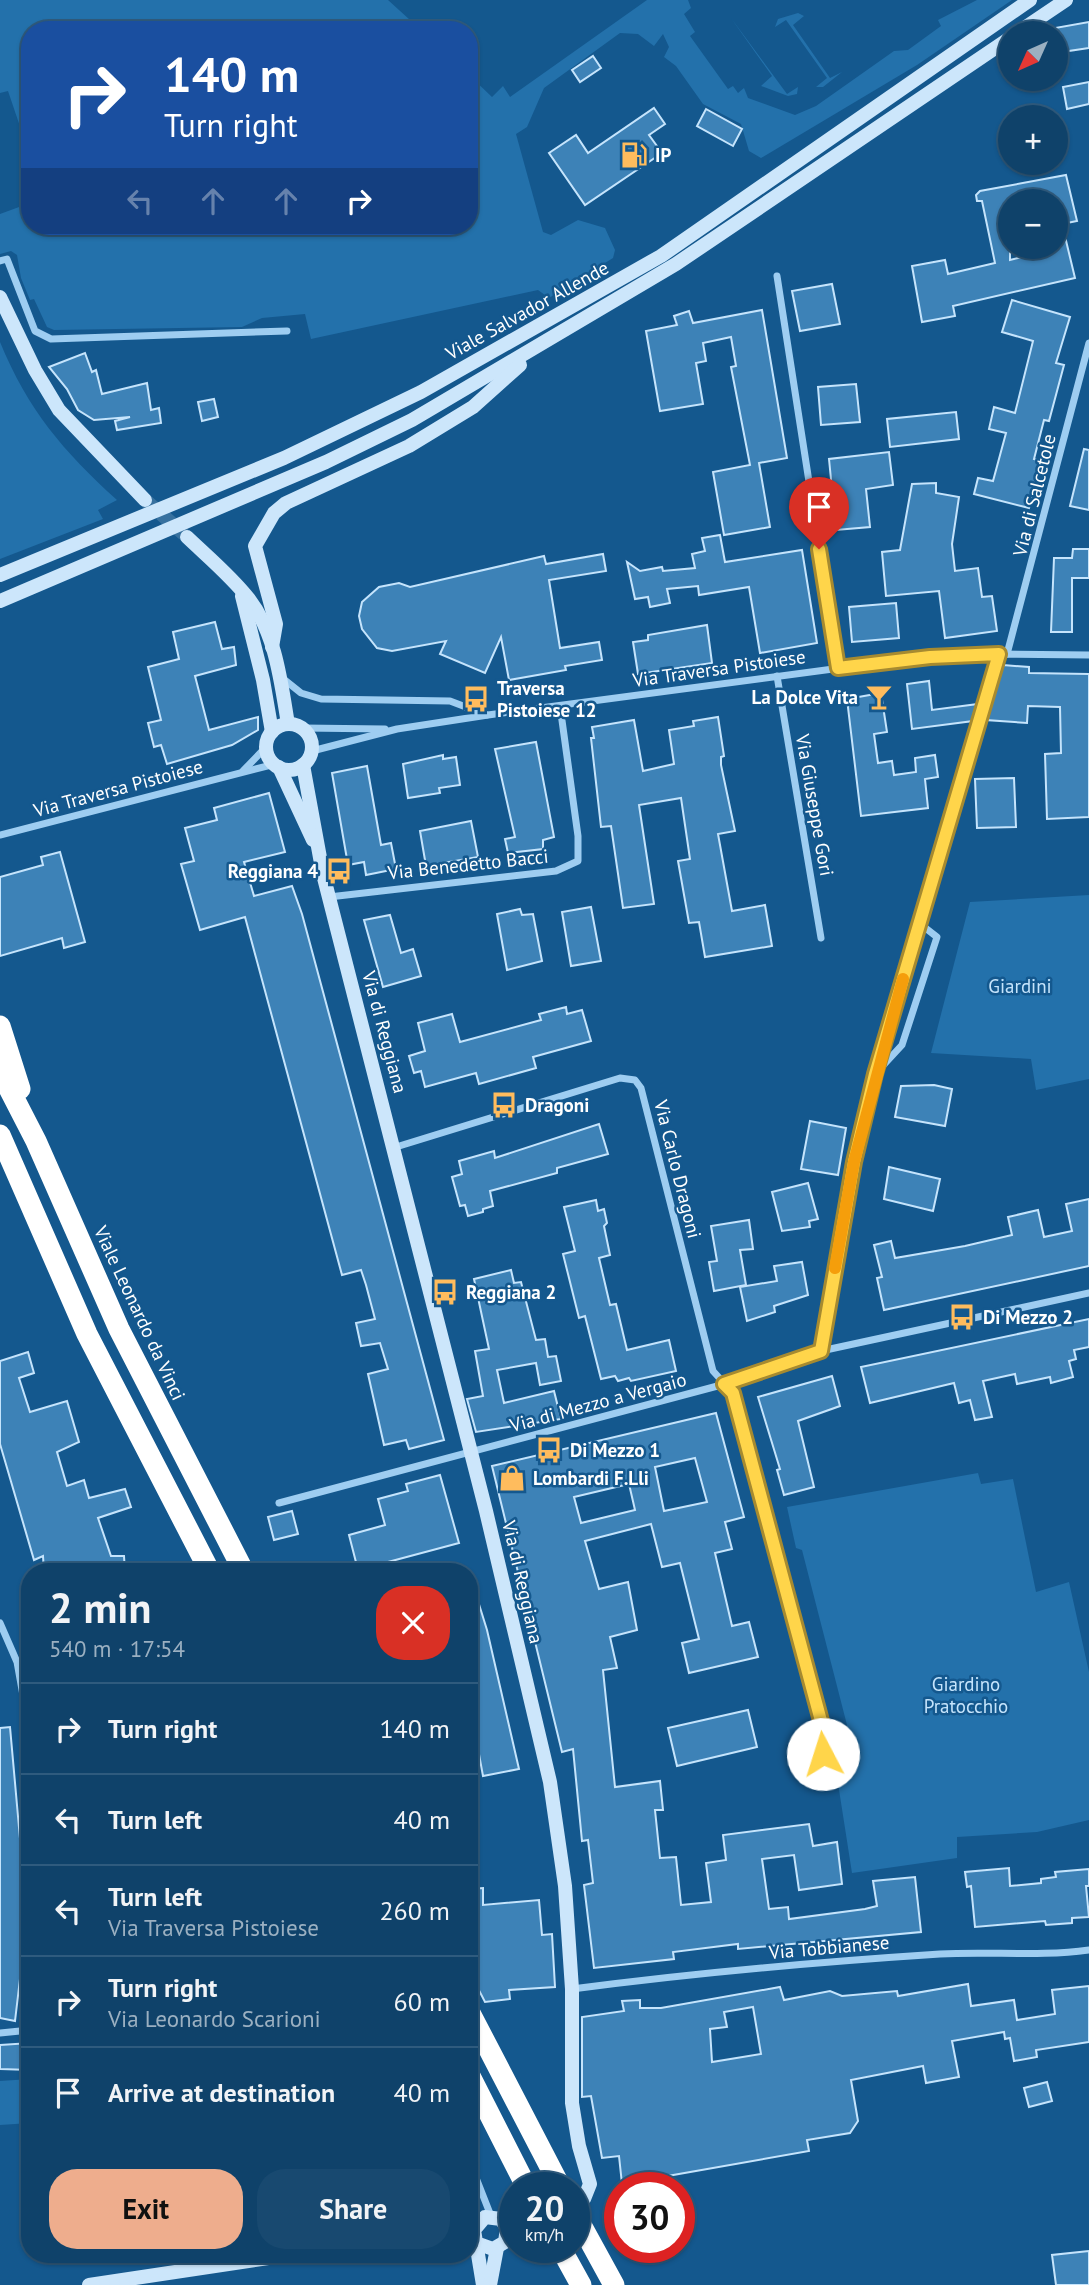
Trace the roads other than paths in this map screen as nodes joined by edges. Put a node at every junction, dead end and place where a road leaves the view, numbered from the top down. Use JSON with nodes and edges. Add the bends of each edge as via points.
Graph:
{"nodes":[{"id":1,"x":1030,"y":0,"type":"edge"},
{"id":2,"x":1066,"y":0,"type":"edge"},
{"id":3,"x":1035,"y":21,"type":"edge"},
{"id":4,"x":998,"y":46,"type":"edge"},
{"id":5,"x":0,"y":261,"type":"edge"},
{"id":6,"x":777,"y":276,"type":"dead end"},
{"id":7,"x":0,"y":297,"type":"edge"},
{"id":8,"x":287,"y":331,"type":"dead end"},
{"id":9,"x":1089,"y":343,"type":"edge"},
{"id":10,"x":538,"y":349,"type":"junction"},
{"id":11,"x":145,"y":500,"type":"tunnel mouth"},
{"id":12,"x":187,"y":537,"type":"tunnel mouth"},
{"id":13,"x":0,"y":575,"type":"edge"},
{"id":14,"x":242,"y":591,"type":"junction"},
{"id":15,"x":0,"y":601,"type":"edge"},
{"id":16,"x":272,"y":647,"type":"junction"},
{"id":17,"x":1003,"y":654,"type":"junction"},
{"id":18,"x":1089,"y":655,"type":"edge"},
{"id":19,"x":838,"y":668,"type":"junction"},
{"id":20,"x":279,"y":676,"type":"junction"},
{"id":21,"x":777,"y":676,"type":"junction"},
{"id":22,"x":559,"y":706,"type":"junction"},
{"id":23,"x":488,"y":715,"type":"junction"},
{"id":24,"x":288,"y":724,"type":"junction"},
{"id":25,"x":303,"y":728,"type":"junction"},
{"id":26,"x":397,"y":729,"type":"junction"},
{"id":27,"x":269,"y":739,"type":"junction"},
{"id":28,"x":312,"y":751,"type":"junction"},
{"id":29,"x":303,"y":765,"type":"junction"},
{"id":30,"x":277,"y":766,"type":"junction"},
{"id":31,"x":243,"y":771,"type":"junction"},
{"id":32,"x":0,"y":835,"type":"edge"},
{"id":33,"x":318,"y":851,"type":"junction"},
{"id":34,"x":329,"y":897,"type":"junction"},
{"id":35,"x":919,"y":923,"type":"junction"},
{"id":36,"x":821,"y":938,"type":"dead end"},
{"id":37,"x":0,"y":1026,"type":"edge"},
{"id":38,"x":0,"y":1072,"type":"edge"},
{"id":39,"x":875,"y":1074,"type":"junction"},
{"id":40,"x":0,"y":1135,"type":"edge"},
{"id":41,"x":36,"y":1141,"type":"junction"},
{"id":42,"x":396,"y":1147,"type":"junction"},
{"id":43,"x":0,"y":1171,"type":"edge"},
{"id":44,"x":1089,"y":1293,"type":"edge"},
{"id":45,"x":88,"y":1334,"type":"junction"},
{"id":46,"x":821,"y":1351,"type":"junction"},
{"id":47,"x":724,"y":1384,"type":"junction"},
{"id":48,"x":471,"y":1453,"type":"junction"},
{"id":49,"x":279,"y":1503,"type":"dead end"},
{"id":50,"x":205,"y":1563,"type":"edge"},
{"id":51,"x":239,"y":1563,"type":"edge"},
{"id":52,"x":0,"y":1623,"type":"edge"},
{"id":53,"x":21,"y":1684,"type":"edge"},
{"id":54,"x":803,"y":1781,"type":"dead end"},
{"id":55,"x":1089,"y":1950,"type":"edge"},
{"id":56,"x":572,"y":1989,"type":"junction"},
{"id":57,"x":478,"y":2028,"type":"edge"},
{"id":58,"x":21,"y":2032,"type":"edge"},
{"id":59,"x":0,"y":2033,"type":"edge"},
{"id":60,"x":478,"y":2092,"type":"edge"},
{"id":61,"x":519,"y":2172,"type":"edge"},
{"id":62,"x":552,"y":2172,"type":"edge"},
{"id":63,"x":587,"y":2172,"type":"edge"},
{"id":64,"x":478,"y":2176,"type":"edge"},
{"id":65,"x":499,"y":2213,"type":"edge"},
{"id":66,"x":499,"y":2220,"type":"edge"},
{"id":67,"x":478,"y":2230,"type":"edge"},
{"id":68,"x":478,"y":2239,"type":"edge"},
{"id":69,"x":499,"y":2243,"type":"edge"},
{"id":70,"x":590,"y":2243,"type":"edge"},
{"id":71,"x":478,"y":2259,"type":"edge"},
{"id":72,"x":499,"y":2259,"type":"edge"},
{"id":73,"x":235,"y":2263,"type":"edge"},
{"id":74,"x":568,"y":2263,"type":"edge"},
{"id":75,"x":89,"y":2285,"type":"edge"},
{"id":76,"x":483,"y":2285,"type":"edge"},
{"id":77,"x":490,"y":2285,"type":"edge"},
{"id":78,"x":581,"y":2285,"type":"edge"},
{"id":79,"x":614,"y":2285,"type":"edge"}],
"edges":[{"from":1,"to":13,"type":"main road","name":"Viale Salvador Allende","via":[[661,256],[456,372],[284,457]]},
{"from":2,"to":3,"type":"main road"},
{"from":4,"to":10,"type":"main road","name":"Viale Salvador Allende","via":[[676,264]]},
{"from":5,"to":8,"type":"street","via":[[7,259],[35,331],[51,339]]},
{"from":6,"to":19,"type":"street"},
{"from":7,"to":11,"type":"main road","via":[[59,410]]},
{"from":9,"to":17,"type":"street","name":"Via di Salcetole"},
{"from":10,"to":15,"type":"main road","name":"Viale Salvador Allende","via":[[381,436]]},
{"from":10,"to":16,"type":"main road","via":[[463,415],[274,513],[255,546],[276,624]]},
{"from":12,"to":14,"type":"main road"},
{"from":14,"to":16,"type":"main road"},
{"from":14,"to":27,"type":"main road","name":"Via di Reggiana","via":[[261,669]]},
{"from":16,"to":20,"type":"main road"},
{"from":17,"to":18,"type":"street","name":"Via Traversa Pistoiese"},
{"from":17,"to":19,"type":"street","name":"Via Traversa Pistoiese"},
{"from":17,"to":35,"type":"street","name":"Via di Salcetole"},
{"from":19,"to":21,"type":"street","name":"Via Traversa Pistoiese"},
{"from":20,"to":23,"type":"street","via":[[301,693],[321,699],[450,701]]},
{"from":20,"to":24,"type":"main road"},
{"from":21,"to":22,"type":"street","name":"Via Traversa Pistoiese"},
{"from":21,"to":36,"type":"street","name":"Via Giuseppe Gori"},
{"from":22,"to":23,"type":"street","name":"Via Traversa Pistoiese"},
{"from":22,"to":34,"type":"street","name":"Via Benedetto Bacci","via":[[579,836],[578,861],[556,871]]},
{"from":23,"to":26,"type":"street","name":"Via Traversa Pistoiese"},
{"from":24,"to":25,"type":"main road"},
{"from":24,"to":27,"type":"main road"},
{"from":25,"to":26,"type":"street","name":"Via Traversa Pistoiese"},
{"from":25,"to":28,"type":"main road","via":[[310,736]]},
{"from":26,"to":28,"type":"street","name":"Via Traversa Pistoiese"},
{"from":27,"to":30,"type":"main road","name":"Via di Reggiana","via":[[269,756]]},
{"from":27,"to":31,"type":"street"},
{"from":28,"to":29,"type":"main road"},
{"from":29,"to":30,"type":"main road"},
{"from":29,"to":33,"type":"main road","name":"Via di Reggiana"},
{"from":30,"to":31,"type":"street","name":"Via Traversa Pistoiese"},
{"from":30,"to":33,"type":"main road","name":"Via di Reggiana"},
{"from":31,"to":32,"type":"street","name":"Via Traversa Pistoiese"},
{"from":33,"to":34,"type":"main road","name":"Via di Reggiana"},
{"from":34,"to":42,"type":"main road","name":"Via di Reggiana"},
{"from":35,"to":39,"type":"street","name":"Via di Salcetole"},
{"from":35,"to":39,"type":"street","via":[[937,937],[902,1045]]},
{"from":37,"to":41,"type":"highway"},
{"from":38,"to":41,"type":"highway","name":"Viale Leonardo da Vinci"},
{"from":39,"to":46,"type":"street","name":"Via di Salcetole","via":[[854,1162]]},
{"from":40,"to":45,"type":"highway"},
{"from":41,"to":51,"type":"highway","name":"Viale Leonardo da Vinci","via":[[119,1329]]},
{"from":42,"to":47,"type":"street","name":"Via Carlo Dragoni","via":[[620,1079],[635,1080],[641,1088],[713,1370]]},
{"from":42,"to":48,"type":"main road","name":"Via di Reggiana"},
{"from":43,"to":45,"type":"highway"},
{"from":44,"to":46,"type":"street","name":"Via di Mezzo a Vergaio"},
{"from":45,"to":50,"type":"highway"},
{"from":46,"to":47,"type":"street","name":"Via di Mezzo a Vergaio"},
{"from":47,"to":48,"type":"street","name":"Via di Mezzo a Vergaio"},
{"from":47,"to":54,"type":"street","name":"Via Carlo Dragoni","via":[[733,1393],[824,1732],[823,1754]]},
{"from":48,"to":49,"type":"street","name":"Via di Mezzo a Vergaio"},
{"from":48,"to":56,"type":"main road","name":"Via di Reggiana","via":[[550,1782],[565,1886]]},
{"from":52,"to":53,"type":"street"},
{"from":55,"to":56,"type":"street","name":"Via Tobbianese","via":[[853,1959]]},
{"from":56,"to":63,"type":"main road","name":"Via di Reggiana","via":[[572,2103]]},
{"from":57,"to":62,"type":"highway"},
{"from":58,"to":59,"type":"street"},
{"from":60,"to":61,"type":"highway"},
{"from":64,"to":65,"type":"street"},
{"from":66,"to":67,"type":"main road"},
{"from":68,"to":69,"type":"main road","via":[[487,2249]]},
{"from":70,"to":79,"type":"highway"},
{"from":71,"to":76,"type":"main road"},
{"from":72,"to":77,"type":"main road"},
{"from":73,"to":75,"type":"main road"},
{"from":74,"to":78,"type":"highway"}]}
